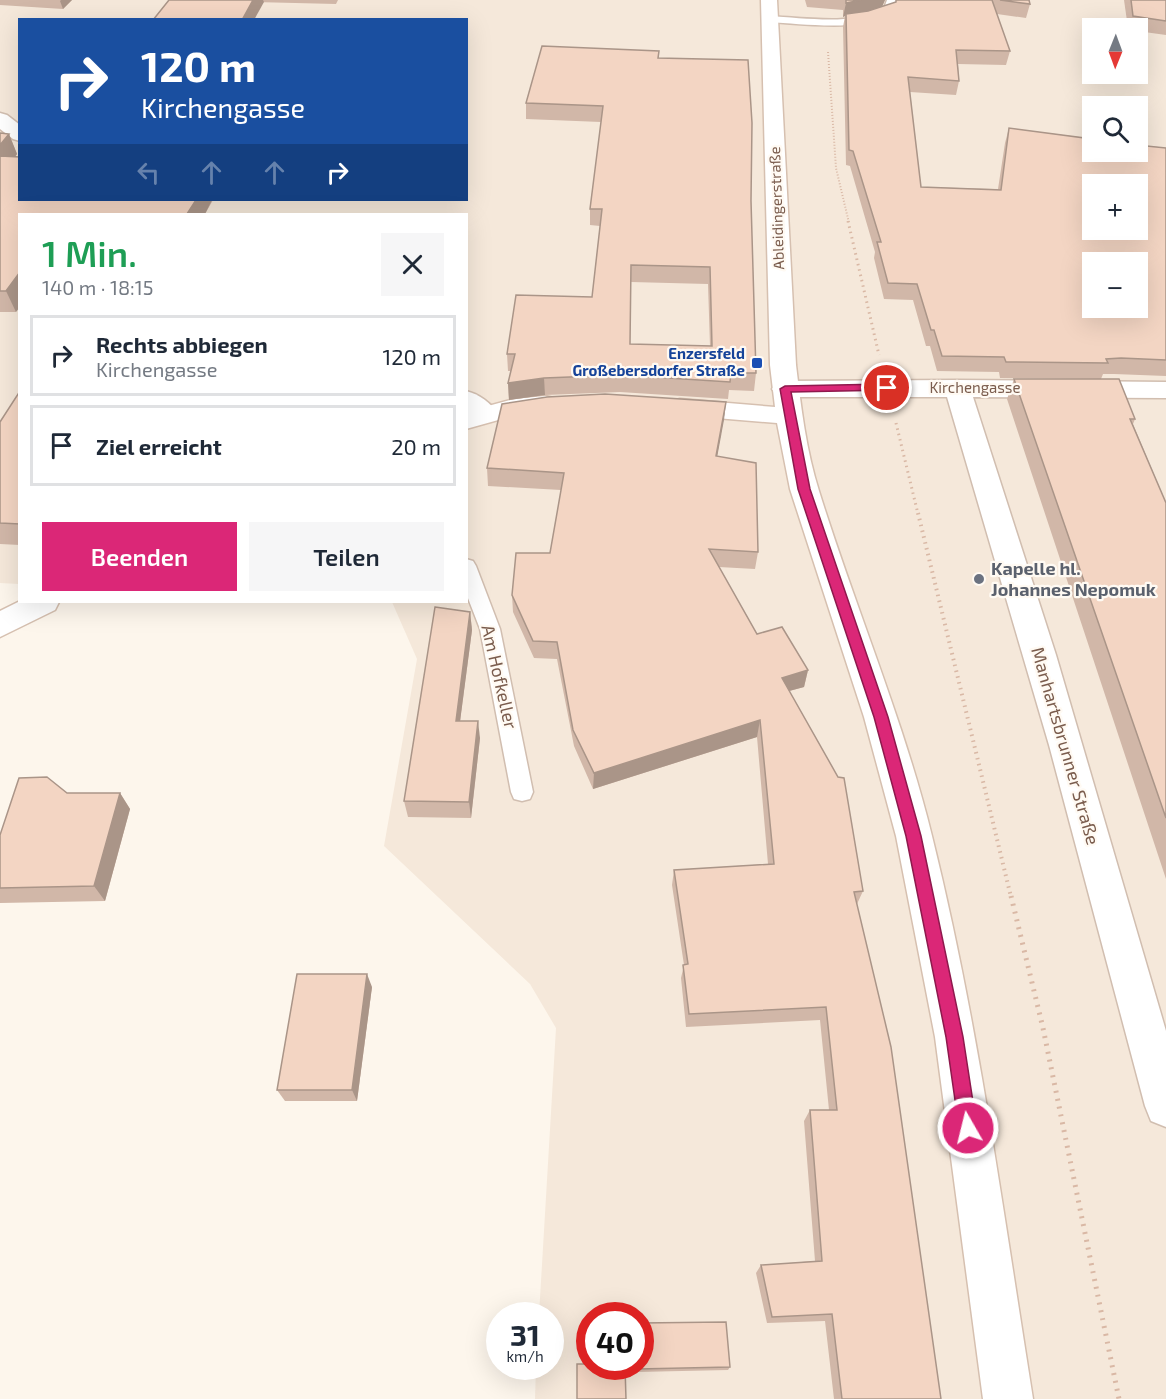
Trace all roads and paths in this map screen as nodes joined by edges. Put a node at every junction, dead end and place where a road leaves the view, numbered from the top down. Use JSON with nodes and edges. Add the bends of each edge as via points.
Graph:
{"nodes":[{"id":1,"x":891,"y":0,"type":"edge"},
{"id":2,"x":769,"y":10,"type":"edge"},
{"id":3,"x":807,"y":20,"type":"junction"},
{"id":4,"x":0,"y":119,"type":"edge"},
{"id":5,"x":18,"y":133,"type":"edge"},
{"id":6,"x":887,"y":388,"type":"junction"},
{"id":7,"x":957,"y":388,"type":"junction"},
{"id":8,"x":1166,"y":390,"type":"edge"},
{"id":9,"x":565,"y":402,"type":"edge"},
{"id":10,"x":787,"y":402,"type":"junction"},
{"id":11,"x":655,"y":404,"type":"edge"},
{"id":12,"x":473,"y":411,"type":"edge"},
{"id":13,"x":468,"y":571,"type":"edge"},
{"id":14,"x":42,"y":603,"type":"edge"},
{"id":15,"x":0,"y":625,"type":"edge"},
{"id":16,"x":522,"y":792,"type":"dead end"},
{"id":17,"x":1166,"y":1106,"type":"edge"},
{"id":18,"x":1008,"y":1399,"type":"edge"},
{"id":19,"x":1119,"y":1399,"type":"edge"}],
"edges":[{"from":1,"to":3,"type":"lane","via":[[889,11],[880,16],[846,21]]},
{"from":2,"to":3,"type":"lane"},
{"from":2,"to":10,"type":"street","name":"Ableidingerstraße"},
{"from":3,"to":6,"type":"path","via":[[828,43],[836,168]]},
{"from":4,"to":5,"type":"street"},
{"from":6,"to":7,"type":"street","name":"Kirchengasse"},
{"from":6,"to":10,"type":"street","name":"Kirchengasse"},
{"from":6,"to":19,"type":"path","via":[[1043,1028]]},
{"from":7,"to":8,"type":"street","name":"Kirchengasse"},
{"from":7,"to":17,"type":"street","name":"Manhartsbrunner Straße","via":[[1119,931]]},
{"from":9,"to":12,"type":"street"},
{"from":10,"to":11,"type":"street","name":"Kirchengasse"},
{"from":10,"to":18,"type":"street","via":[[804,489],[881,717],[914,836],[955,1037]]},
{"from":13,"to":16,"type":"lane","name":"Am Hofkeller","via":[[490,629]]},
{"from":14,"to":15,"type":"street"}]}
